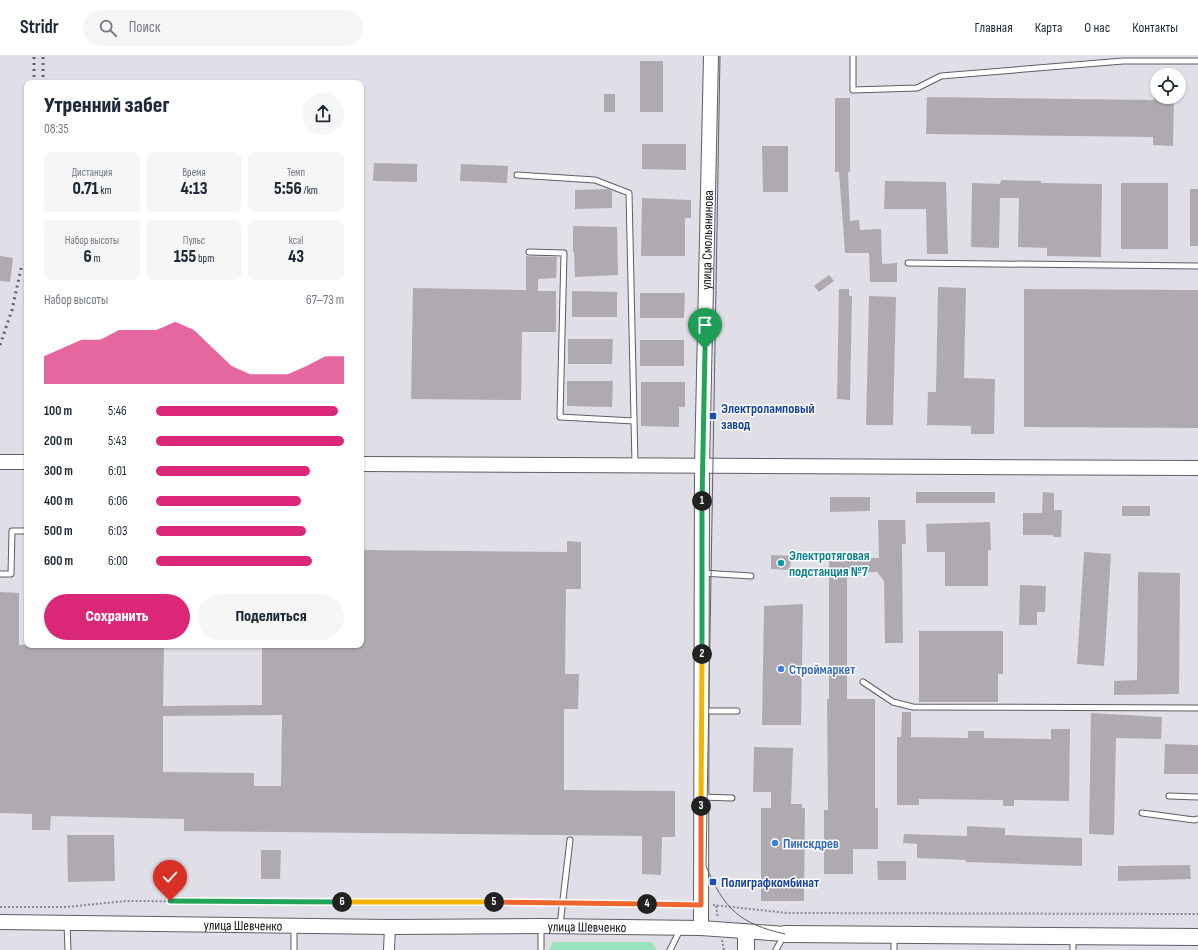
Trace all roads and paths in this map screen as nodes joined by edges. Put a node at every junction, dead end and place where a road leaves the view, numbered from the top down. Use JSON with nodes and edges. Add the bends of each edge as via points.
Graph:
{"nodes":[{"id":1,"x":711,"y":56,"type":"edge"},
{"id":2,"x":854,"y":56,"type":"edge"},
{"id":3,"x":1198,"y":61,"type":"edge"},
{"id":4,"x":517,"y":175,"type":"dead end"},
{"id":5,"x":529,"y":252,"type":"dead end"},
{"id":6,"x":908,"y":263,"type":"dead end"},
{"id":7,"x":1198,"y":266,"type":"edge"},
{"id":8,"x":634,"y":421,"type":"junction"},
{"id":9,"x":0,"y":462,"type":"edge"},
{"id":10,"x":24,"y":462,"type":"edge"},
{"id":11,"x":364,"y":464,"type":"edge"},
{"id":12,"x":635,"y":465,"type":"junction"},
{"id":13,"x":702,"y":466,"type":"junction"},
{"id":14,"x":1198,"y":468,"type":"edge"},
{"id":15,"x":24,"y":531,"type":"edge"},
{"id":16,"x":702,"y":573,"type":"junction"},
{"id":17,"x":0,"y":574,"type":"edge"},
{"id":18,"x":751,"y":576,"type":"dead end"},
{"id":19,"x":863,"y":682,"type":"dead end"},
{"id":20,"x":1198,"y":708,"type":"edge"},
{"id":21,"x":701,"y":711,"type":"junction"},
{"id":22,"x":736,"y":711,"type":"dead end"},
{"id":23,"x":1169,"y":796,"type":"dead end"},
{"id":24,"x":701,"y":797,"type":"junction"},
{"id":25,"x":1198,"y":797,"type":"edge"},
{"id":26,"x":732,"y":798,"type":"dead end"},
{"id":27,"x":1142,"y":814,"type":"dead end"},
{"id":28,"x":1198,"y":819,"type":"edge"},
{"id":29,"x":570,"y":840,"type":"dead end"},
{"id":30,"x":563,"y":903,"type":"junction"},
{"id":31,"x":701,"y":905,"type":"junction"},
{"id":32,"x":0,"y":907,"type":"edge"},
{"id":33,"x":1198,"y":914,"type":"edge"},
{"id":34,"x":0,"y":922,"type":"edge"},
{"id":35,"x":67,"y":923,"type":"junction"},
{"id":36,"x":294,"y":926,"type":"junction"},
{"id":37,"x":541,"y":926,"type":"junction"},
{"id":38,"x":560,"y":926,"type":"junction"},
{"id":39,"x":390,"y":927,"type":"junction"},
{"id":40,"x":681,"y":928,"type":"junction"},
{"id":41,"x":701,"y":928,"type":"junction"},
{"id":42,"x":746,"y":933,"type":"junction"},
{"id":43,"x":785,"y":934,"type":"junction"},
{"id":44,"x":1198,"y":937,"type":"edge"},
{"id":45,"x":894,"y":942,"type":"edge"},
{"id":46,"x":1073,"y":943,"type":"edge"},
{"id":47,"x":68,"y":950,"type":"edge"},
{"id":48,"x":294,"y":950,"type":"edge"},
{"id":49,"x":389,"y":950,"type":"edge"},
{"id":50,"x":540,"y":950,"type":"edge"},
{"id":51,"x":670,"y":950,"type":"edge"},
{"id":52,"x":746,"y":950,"type":"edge"},
{"id":53,"x":776,"y":950,"type":"edge"}],
"edges":[{"from":1,"to":13,"type":"street","name":"улица Смольянинова"},
{"from":2,"to":3,"type":"lane","via":[[853,90],[917,88],[942,76],[1115,62]]},
{"from":4,"to":8,"type":"lane","via":[[595,180],[629,193]]},
{"from":5,"to":8,"type":"lane","via":[[564,253],[560,417]]},
{"from":6,"to":7,"type":"lane"},
{"from":8,"to":12,"type":"lane"},
{"from":9,"to":10,"type":"street"},
{"from":11,"to":12,"type":"street"},
{"from":12,"to":13,"type":"street"},
{"from":13,"to":14,"type":"street"},
{"from":13,"to":16,"type":"street","name":"улица Смольянинова"},
{"from":15,"to":17,"type":"lane","via":[[12,531],[11,574]]},
{"from":16,"to":18,"type":"lane"},
{"from":16,"to":21,"type":"street","name":"улица Смольянинова"},
{"from":19,"to":20,"type":"lane","via":[[892,702],[913,707]]},
{"from":21,"to":22,"type":"lane"},
{"from":21,"to":24,"type":"street","name":"улица Смольянинова"},
{"from":23,"to":25,"type":"lane"},
{"from":24,"to":26,"type":"lane"},
{"from":24,"to":31,"type":"street","name":"улица Смольянинова"},
{"from":27,"to":28,"type":"lane"},
{"from":29,"to":30,"type":"lane"},
{"from":30,"to":31,"type":"path"},
{"from":30,"to":32,"type":"path","via":[[126,901],[66,907]]},
{"from":30,"to":38,"type":"lane"},
{"from":31,"to":33,"type":"path","via":[[788,913]]},
{"from":31,"to":41,"type":"street","name":"улица Смольянинова"},
{"from":34,"to":35,"type":"street","name":"улица Шевченко"},
{"from":35,"to":36,"type":"street","name":"улица Шевченко"},
{"from":35,"to":47,"type":"lane"},
{"from":36,"to":39,"type":"street","name":"улица Шевченко"},
{"from":36,"to":48,"type":"lane"},
{"from":37,"to":38,"type":"street","name":"улица Шевченко"},
{"from":37,"to":39,"type":"street","name":"улица Шевченко"},
{"from":37,"to":50,"type":"lane"},
{"from":38,"to":40,"type":"street","name":"улица Шевченко"},
{"from":39,"to":49,"type":"street"},
{"from":40,"to":41,"type":"street","name":"улица Шевченко"},
{"from":40,"to":51,"type":"lane"},
{"from":41,"to":42,"type":"street","name":"улица Шевченко"},
{"from":42,"to":43,"type":"street","name":"улица Шевченко"},
{"from":42,"to":52,"type":"main road"},
{"from":43,"to":45,"type":"main road"},
{"from":43,"to":53,"type":"lane"},
{"from":44,"to":46,"type":"main road"},
{"from":45,"to":46,"type":"main road"}]}
